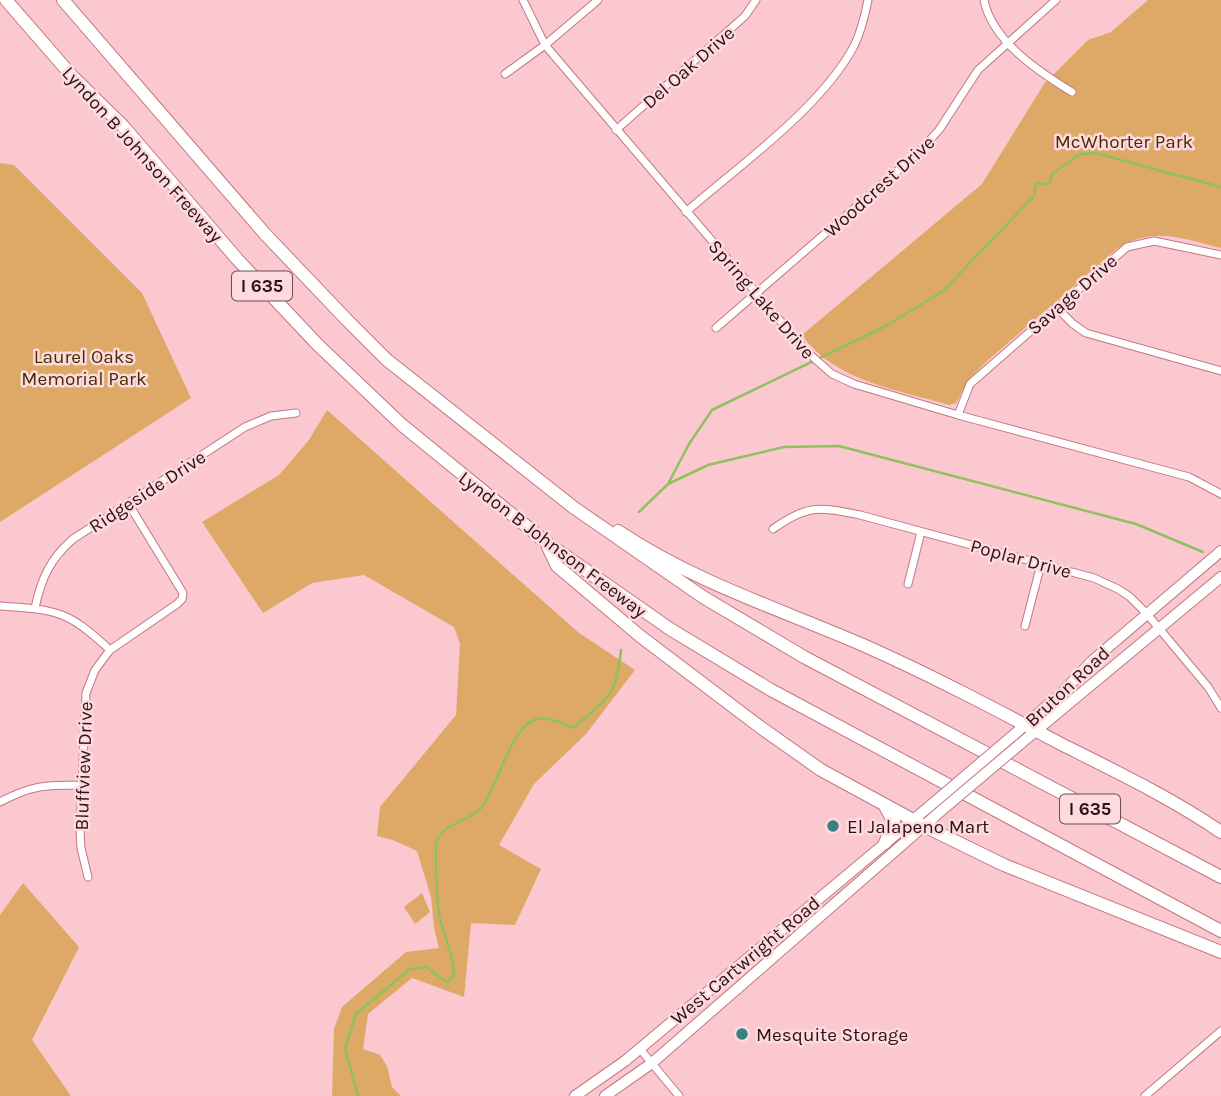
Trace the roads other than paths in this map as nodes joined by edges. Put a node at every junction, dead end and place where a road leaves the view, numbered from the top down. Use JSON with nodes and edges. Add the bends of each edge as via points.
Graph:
{"nodes":[{"id":1,"x":5,"y":0,"type":"edge"},
{"id":2,"x":63,"y":0,"type":"edge"},
{"id":3,"x":523,"y":0,"type":"edge"},
{"id":4,"x":598,"y":0,"type":"edge"},
{"id":5,"x":756,"y":0,"type":"edge"},
{"id":6,"x":868,"y":0,"type":"edge"},
{"id":7,"x":984,"y":0,"type":"edge"},
{"id":8,"x":1056,"y":0,"type":"edge"},
{"id":9,"x":1008,"y":42,"type":"junction"},
{"id":10,"x":545,"y":45,"type":"junction"},
{"id":11,"x":505,"y":74,"type":"dead end"},
{"id":12,"x":1072,"y":92,"type":"dead end"},
{"id":13,"x":616,"y":130,"type":"junction"},
{"id":14,"x":686,"y":212,"type":"junction"},
{"id":15,"x":1221,"y":256,"type":"edge"},
{"id":16,"x":757,"y":294,"type":"junction"},
{"id":17,"x":1056,"y":307,"type":"junction"},
{"id":18,"x":716,"y":328,"type":"dead end"},
{"id":19,"x":1221,"y":371,"type":"edge"},
{"id":20,"x":296,"y":413,"type":"dead end"},
{"id":21,"x":958,"y":415,"type":"junction"},
{"id":22,"x":506,"y":454,"type":"junction"},
{"id":23,"x":1221,"y":494,"type":"edge"},
{"id":24,"x":128,"y":502,"type":"junction"},
{"id":25,"x":773,"y":529,"type":"dead end"},
{"id":26,"x":921,"y":532,"type":"junction"},
{"id":27,"x":547,"y":543,"type":"junction"},
{"id":28,"x":1221,"y":551,"type":"edge"},
{"id":29,"x":1041,"y":564,"type":"junction"},
{"id":30,"x":1221,"y":577,"type":"edge"},
{"id":31,"x":908,"y":584,"type":"dead end"},
{"id":32,"x":0,"y":606,"type":"edge"},
{"id":33,"x":35,"y":608,"type":"junction"},
{"id":34,"x":1147,"y":614,"type":"junction"},
{"id":35,"x":1025,"y":625,"type":"dead end"},
{"id":36,"x":1160,"y":629,"type":"junction"},
{"id":37,"x":110,"y":650,"type":"junction"},
{"id":38,"x":1221,"y":708,"type":"edge"},
{"id":39,"x":1031,"y":728,"type":"junction"},
{"id":40,"x":1014,"y":741,"type":"junction"},
{"id":41,"x":81,"y":785,"type":"junction"},
{"id":42,"x":0,"y":802,"type":"edge"},
{"id":43,"x":884,"y":805,"type":"junction"},
{"id":44,"x":918,"y":823,"type":"junction"},
{"id":45,"x":1221,"y":832,"type":"edge"},
{"id":46,"x":885,"y":843,"type":"junction"},
{"id":47,"x":855,"y":866,"type":"junction"},
{"id":48,"x":88,"y":877,"type":"dead end"},
{"id":49,"x":865,"y":877,"type":"junction"},
{"id":50,"x":1221,"y":877,"type":"edge"},
{"id":51,"x":807,"y":907,"type":"junction"},
{"id":52,"x":818,"y":920,"type":"junction"},
{"id":53,"x":1221,"y":931,"type":"edge"},
{"id":54,"x":1221,"y":952,"type":"edge"},
{"id":55,"x":1221,"y":1031,"type":"edge"},
{"id":56,"x":640,"y":1049,"type":"junction"},
{"id":57,"x":652,"y":1063,"type":"junction"},
{"id":58,"x":575,"y":1096,"type":"edge"},
{"id":59,"x":606,"y":1096,"type":"edge"},
{"id":60,"x":679,"y":1096,"type":"edge"},
{"id":61,"x":1145,"y":1096,"type":"edge"}],
"edges":[{"from":1,"to":27,"type":"highway","name":"Lyndon B Johnson Freeway","number":"I 635","via":[[317,344],[402,425]]},
{"from":2,"to":22,"type":"highway","name":"Lyndon B Johnson Freeway","number":"I 635","via":[[306,279],[387,360]]},
{"from":3,"to":10,"type":"street","name":"Spring Lake Drive"},
{"from":4,"to":10,"type":"street"},
{"from":5,"to":13,"type":"street","name":"Del Oak Drive","via":[[745,16]]},
{"from":6,"to":14,"type":"street","via":[[854,45],[829,85]]},
{"from":7,"to":9,"type":"street","via":[[986,12]]},
{"from":8,"to":9,"type":"street","name":"Woodcrest Drive"},
{"from":9,"to":12,"type":"street","via":[[1028,64]]},
{"from":9,"to":16,"type":"street","name":"Woodcrest Drive","via":[[978,70],[939,130],[917,154]]},
{"from":10,"to":11,"type":"street"},
{"from":10,"to":13,"type":"street","name":"Spring Lake Drive"},
{"from":13,"to":14,"type":"street","name":"Spring Lake Drive"},
{"from":14,"to":16,"type":"street","name":"Spring Lake Drive"},
{"from":15,"to":17,"type":"street","name":"Savage Drive","via":[[1166,243],[1140,243],[1121,251]]},
{"from":16,"to":18,"type":"street","name":"Woodcrest Drive"},
{"from":16,"to":21,"type":"street","name":"Spring Lake Drive","via":[[825,369],[854,384]]},
{"from":17,"to":19,"type":"street","via":[[1086,333]]},
{"from":17,"to":21,"type":"street","name":"Savage Drive","via":[[970,384]]},
{"from":20,"to":24,"type":"street","name":"Ridgeside Drive","via":[[271,416],[245,427]]},
{"from":21,"to":23,"type":"street","name":"Spring Lake Drive","via":[[1165,469]]},
{"from":22,"to":39,"type":"highway","via":[[622,534],[688,572],[895,660]]},
{"from":22,"to":50,"type":"highway","name":"Lyndon B Johnson Freeway","number":"I 635","via":[[619,541],[752,627]]},
{"from":24,"to":33,"type":"street","name":"Ridgeside Drive","via":[[60,550],[40,584]]},
{"from":24,"to":37,"type":"street","name":"Bluffview Drive","via":[[183,593],[177,604]]},
{"from":25,"to":26,"type":"street","name":"Poplar Drive","via":[[800,511],[822,508]]},
{"from":26,"to":29,"type":"street","name":"Poplar Drive"},
{"from":26,"to":31,"type":"street"},
{"from":27,"to":43,"type":"highway","via":[[557,566],[686,673],[792,750]]},
{"from":27,"to":53,"type":"highway","name":"Lyndon B Johnson Freeway","number":"I 635","via":[[670,629],[771,690]]},
{"from":28,"to":34,"type":"main road","name":"Bruton Road"},
{"from":29,"to":34,"type":"street","name":"Poplar Drive","via":[[1118,589]]},
{"from":29,"to":35,"type":"street"},
{"from":30,"to":36,"type":"main road","name":"Bruton Road"},
{"from":32,"to":33,"type":"street"},
{"from":33,"to":37,"type":"street","via":[[73,618]]},
{"from":34,"to":36,"type":"street","name":"Poplar Drive"},
{"from":34,"to":39,"type":"main road","name":"Bruton Road","via":[[1092,662]]},
{"from":36,"to":38,"type":"street","name":"Poplar Drive"},
{"from":36,"to":39,"type":"main road","name":"Bruton Road"},
{"from":37,"to":41,"type":"street","name":"Bluffview Drive","via":[[86,693]]},
{"from":39,"to":40,"type":"main road","name":"Bruton Road"},
{"from":39,"to":45,"type":"highway"},
{"from":40,"to":44,"type":"main road","name":"Bruton Road","bridge":true,"via":[[942,810]]},
{"from":40,"to":44,"type":"main road","name":"Bruton Road","bridge":true,"via":[[931,804]]},
{"from":41,"to":42,"type":"street","via":[[23,789]]},
{"from":41,"to":48,"type":"street","name":"Bluffview Drive","via":[[81,848]]},
{"from":43,"to":44,"type":"highway"},
{"from":43,"to":46,"type":"highway","via":[[894,822]]},
{"from":44,"to":46,"type":"main road","name":"West Cartwright Road"},
{"from":44,"to":49,"type":"main road","name":"West Cartwright Road"},
{"from":44,"to":54,"type":"highway","via":[[1040,880]]},
{"from":46,"to":47,"type":"main road","name":"West Cartwright Road"},
{"from":47,"to":49,"type":"main road"},
{"from":47,"to":51,"type":"main road","name":"West Cartwright Road"},
{"from":49,"to":52,"type":"main road","name":"West Cartwright Road"},
{"from":51,"to":52,"type":"main road"},
{"from":51,"to":56,"type":"main road","name":"West Cartwright Road"},
{"from":52,"to":57,"type":"main road","name":"West Cartwright Road"},
{"from":55,"to":61,"type":"street"},
{"from":56,"to":57,"type":"street"},
{"from":56,"to":58,"type":"main road","name":"West Cartwright Road"},
{"from":57,"to":59,"type":"main road","name":"West Cartwright Road"},
{"from":57,"to":60,"type":"street"}]}
